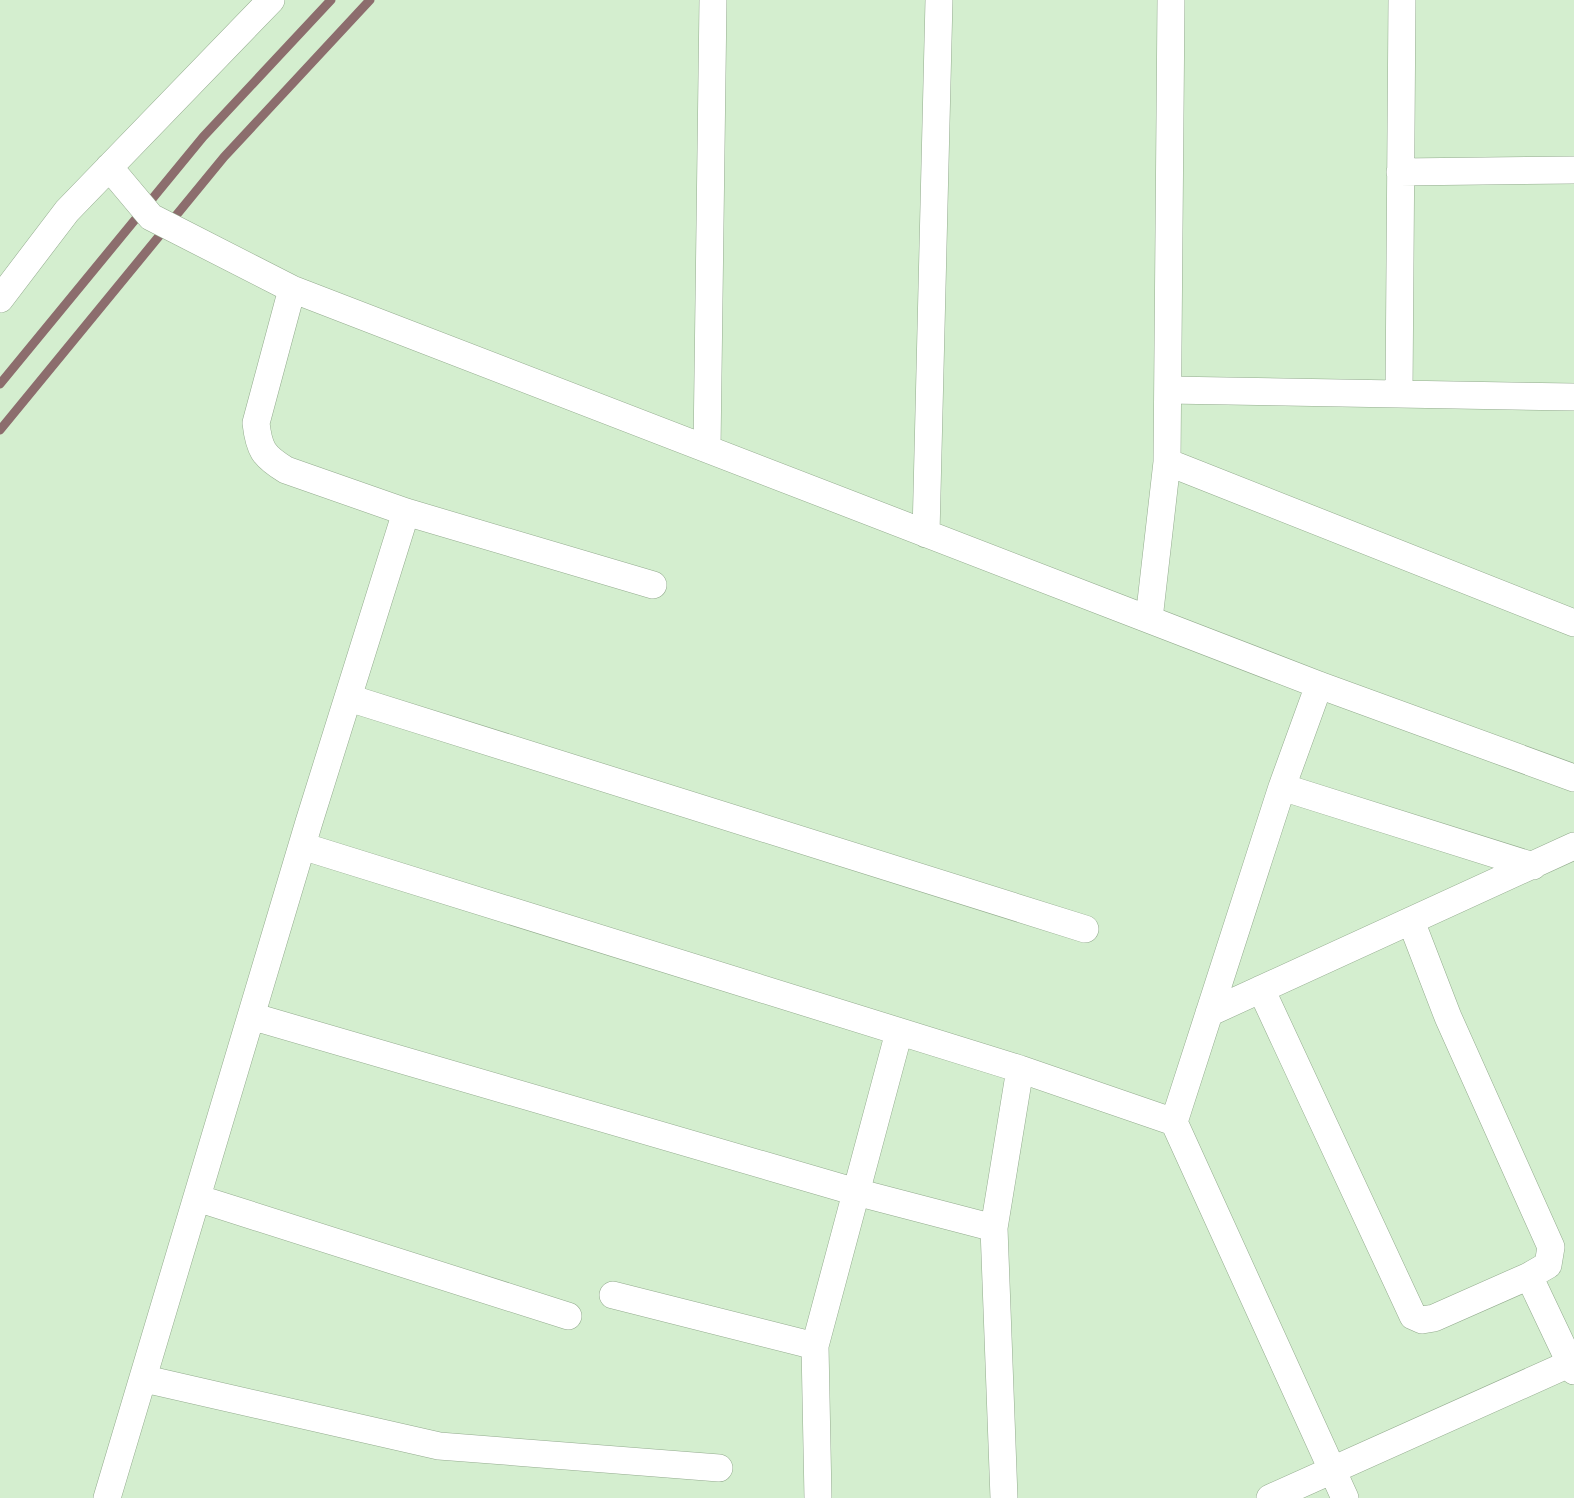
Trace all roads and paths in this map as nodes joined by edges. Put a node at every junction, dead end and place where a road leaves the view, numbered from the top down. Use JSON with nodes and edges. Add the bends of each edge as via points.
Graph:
{"nodes":[{"id":1,"x":271,"y":0,"type":"edge"},
{"id":2,"x":713,"y":0,"type":"edge"},
{"id":3,"x":939,"y":0,"type":"edge"},
{"id":4,"x":1171,"y":0,"type":"edge"},
{"id":5,"x":1402,"y":0,"type":"edge"},
{"id":6,"x":1574,"y":170,"type":"edge"},
{"id":7,"x":1400,"y":172,"type":"junction"},
{"id":8,"x":123,"y":182,"type":"junction"},
{"id":9,"x":292,"y":289,"type":"junction"},
{"id":10,"x":0,"y":299,"type":"edge"},
{"id":11,"x":1168,"y":390,"type":"junction"},
{"id":12,"x":1399,"y":393,"type":"junction"},
{"id":13,"x":1574,"y":397,"type":"edge"},
{"id":14,"x":707,"y":449,"type":"junction"},
{"id":15,"x":1167,"y":462,"type":"junction"},
{"id":16,"x":406,"y":512,"type":"junction"},
{"id":17,"x":926,"y":534,"type":"junction"},
{"id":18,"x":653,"y":585,"type":"dead end"},
{"id":19,"x":1149,"y":620,"type":"junction"},
{"id":20,"x":1574,"y":622,"type":"edge"},
{"id":21,"x":1319,"y":685,"type":"junction"},
{"id":22,"x":349,"y":698,"type":"junction"},
{"id":23,"x":1574,"y":778,"type":"edge"},
{"id":24,"x":1282,"y":787,"type":"junction"},
{"id":25,"x":302,"y":846,"type":"junction"},
{"id":26,"x":1574,"y":846,"type":"edge"},
{"id":27,"x":1533,"y":866,"type":"junction"},
{"id":28,"x":1411,"y":921,"type":"junction"},
{"id":29,"x":1085,"y":929,"type":"dead end"},
{"id":30,"x":1261,"y":989,"type":"junction"},
{"id":31,"x":1209,"y":1013,"type":"junction"},
{"id":32,"x":251,"y":1016,"type":"junction"},
{"id":33,"x":899,"y":1032,"type":"junction"},
{"id":34,"x":1020,"y":1069,"type":"junction"},
{"id":35,"x":1174,"y":1122,"type":"junction"},
{"id":36,"x":856,"y":1192,"type":"junction"},
{"id":37,"x":197,"y":1198,"type":"junction"},
{"id":38,"x":994,"y":1228,"type":"junction"},
{"id":39,"x":1529,"y":1276,"type":"junction"},
{"id":40,"x":613,"y":1294,"type":"dead end"},
{"id":41,"x":568,"y":1316,"type":"dead end"},
{"id":42,"x":815,"y":1346,"type":"junction"},
{"id":43,"x":1572,"y":1367,"type":"edge"},
{"id":44,"x":145,"y":1379,"type":"junction"},
{"id":45,"x":719,"y":1468,"type":"dead end"},
{"id":46,"x":1332,"y":1471,"type":"junction"},
{"id":47,"x":107,"y":1498,"type":"edge"},
{"id":48,"x":818,"y":1498,"type":"edge"},
{"id":49,"x":1004,"y":1498,"type":"edge"},
{"id":50,"x":1270,"y":1498,"type":"edge"},
{"id":51,"x":1345,"y":1498,"type":"edge"}],
"edges":[{"from":1,"to":8,"type":"street"},
{"from":2,"to":14,"type":"street"},
{"from":3,"to":17,"type":"street"},
{"from":4,"to":11,"type":"street"},
{"from":5,"to":7,"type":"street"},
{"from":6,"to":7,"type":"street"},
{"from":7,"to":12,"type":"street"},
{"from":8,"to":9,"type":"street","via":[[151,217],[163,225]]},
{"from":8,"to":10,"type":"street","via":[[67,211]]},
{"from":9,"to":14,"type":"street"},
{"from":9,"to":16,"type":"street","via":[[256,423],[259,444],[269,459],[286,470]]},
{"from":11,"to":12,"type":"street"},
{"from":11,"to":15,"type":"street"},
{"from":12,"to":13,"type":"street"},
{"from":14,"to":17,"type":"street"},
{"from":15,"to":19,"type":"street"},
{"from":15,"to":20,"type":"street"},
{"from":16,"to":18,"type":"street"},
{"from":16,"to":22,"type":"street"},
{"from":17,"to":19,"type":"street"},
{"from":19,"to":21,"type":"street"},
{"from":21,"to":23,"type":"street"},
{"from":21,"to":24,"type":"street"},
{"from":22,"to":25,"type":"street"},
{"from":22,"to":29,"type":"street"},
{"from":24,"to":27,"type":"street"},
{"from":24,"to":31,"type":"street"},
{"from":25,"to":32,"type":"street"},
{"from":25,"to":33,"type":"street"},
{"from":26,"to":27,"type":"street"},
{"from":27,"to":28,"type":"street"},
{"from":28,"to":30,"type":"street"},
{"from":28,"to":39,"type":"street","via":[[1448,1017],[1551,1247],[1548,1265]]},
{"from":30,"to":31,"type":"street"},
{"from":30,"to":39,"type":"street","via":[[1413,1316],[1422,1320],[1434,1318]]},
{"from":31,"to":35,"type":"street"},
{"from":32,"to":36,"type":"street"},
{"from":32,"to":37,"type":"street"},
{"from":33,"to":34,"type":"street"},
{"from":33,"to":36,"type":"street"},
{"from":34,"to":35,"type":"street"},
{"from":34,"to":38,"type":"street"},
{"from":35,"to":46,"type":"street"},
{"from":36,"to":38,"type":"street"},
{"from":36,"to":42,"type":"street"},
{"from":37,"to":41,"type":"street"},
{"from":37,"to":44,"type":"street"},
{"from":38,"to":49,"type":"street"},
{"from":39,"to":43,"type":"street"},
{"from":40,"to":42,"type":"street"},
{"from":42,"to":48,"type":"street"},
{"from":43,"to":46,"type":"street"},
{"from":44,"to":45,"type":"street","via":[[439,1446]]},
{"from":44,"to":47,"type":"street"},
{"from":46,"to":50,"type":"street"},
{"from":46,"to":51,"type":"street"}]}
